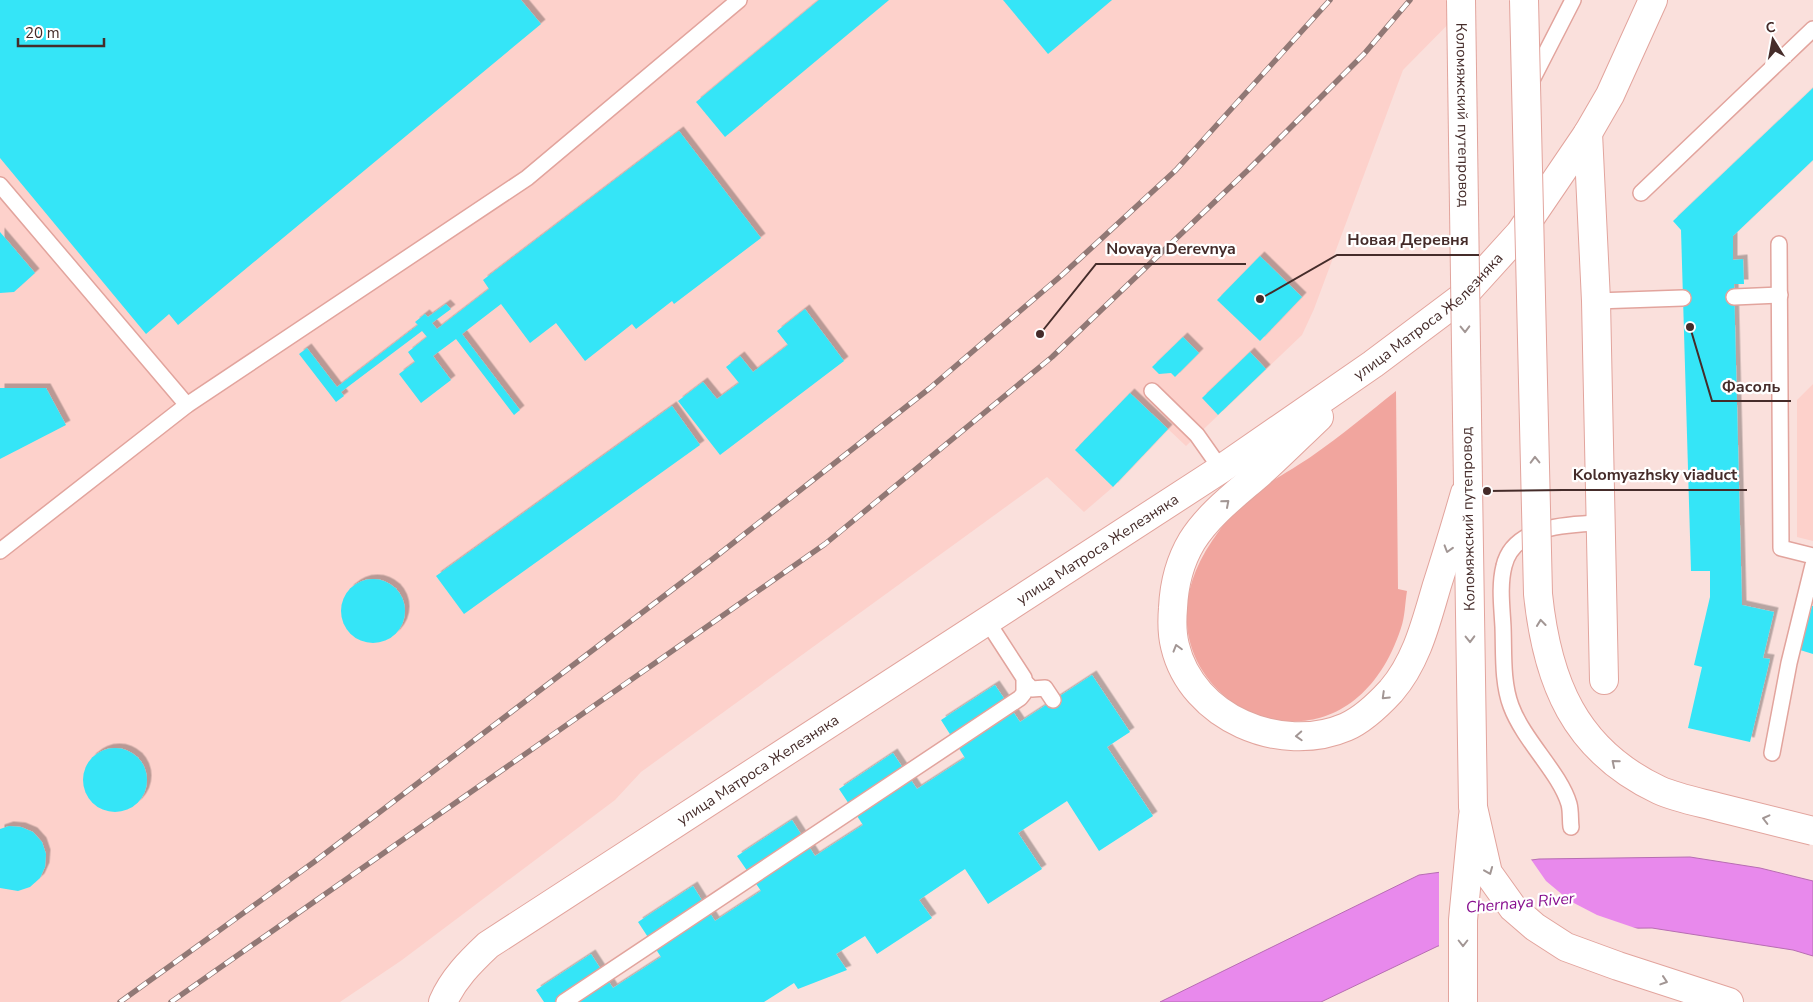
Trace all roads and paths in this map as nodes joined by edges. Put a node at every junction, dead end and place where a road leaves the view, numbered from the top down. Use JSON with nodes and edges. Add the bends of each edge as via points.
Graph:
{"nodes":[{"id":1,"x":739,"y":0,"type":"edge"},
{"id":2,"x":1461,"y":0,"type":"edge"},
{"id":3,"x":1524,"y":0,"type":"edge"},
{"id":4,"x":1573,"y":0,"type":"edge"},
{"id":5,"x":1653,"y":0,"type":"edge"},
{"id":6,"x":1813,"y":29,"type":"edge"},
{"id":7,"x":1533,"y":78,"type":"dead end"},
{"id":8,"x":1588,"y":133,"type":"junction"},
{"id":9,"x":0,"y":185,"type":"edge"},
{"id":10,"x":1642,"y":194,"type":"dead end"},
{"id":11,"x":1779,"y":244,"type":"dead end"},
{"id":12,"x":1780,"y":295,"type":"junction"},
{"id":13,"x":1734,"y":296,"type":"dead end"},
{"id":14,"x":1683,"y":298,"type":"dead end"},
{"id":15,"x":1596,"y":301,"type":"junction"},
{"id":16,"x":1373,"y":364,"type":"junction"},
{"id":17,"x":1152,"y":391,"type":"dead end"},
{"id":18,"x":187,"y":405,"type":"junction"},
{"id":19,"x":1222,"y":469,"type":"junction"},
{"id":20,"x":1468,"y":486,"type":"junction"},
{"id":21,"x":1601,"y":523,"type":"junction"},
{"id":22,"x":0,"y":551,"type":"edge"},
{"id":23,"x":1813,"y":556,"type":"edge"},
{"id":24,"x":1813,"y":565,"type":"edge"},
{"id":25,"x":987,"y":621,"type":"junction"},
{"id":26,"x":1604,"y":680,"type":"dead end"},
{"id":27,"x":1026,"y":683,"type":"junction"},
{"id":28,"x":1054,"y":700,"type":"dead end"},
{"id":29,"x":1772,"y":752,"type":"dead end"},
{"id":30,"x":1473,"y":807,"type":"junction"},
{"id":31,"x":1570,"y":827,"type":"dead end"},
{"id":32,"x":1813,"y":831,"type":"edge"},
{"id":33,"x":1463,"y":991,"type":"edge"},
{"id":34,"x":1724,"y":1001,"type":"edge"},
{"id":35,"x":443,"y":1002,"type":"edge"},
{"id":36,"x":564,"y":1002,"type":"edge"}],
"edges":[{"from":1,"to":18,"type":"lane","via":[[527,178]]},
{"from":2,"to":20,"type":"street","name":"Коломяжский путепровод","one_way":true,"bridge":true},
{"from":32,"to":3,"type":"street","one_way":true,"bridge":true,"via":[[1660,791],[1638,779],[1592,741],[1574,717],[1549,663],[1538,594]]},
{"from":4,"to":7,"type":"lane"},
{"from":5,"to":8,"type":"street","name":"улица Матроса Железняка","via":[[1610,95]]},
{"from":6,"to":10,"type":"lane"},
{"from":8,"to":15,"type":"street"},
{"from":8,"to":16,"type":"street","name":"улица Матроса Железняка","via":[[1520,233],[1461,298]]},
{"from":9,"to":18,"type":"lane"},
{"from":11,"to":12,"type":"lane"},
{"from":12,"to":13,"type":"lane"},
{"from":12,"to":23,"type":"lane","via":[[1781,548]]},
{"from":14,"to":15,"type":"lane"},
{"from":15,"to":21,"type":"street"},
{"from":16,"to":19,"type":"street","name":"улица Матроса Железняка"},
{"from":20,"to":16,"type":"street","one_way":true,"via":[[1423,633],[1409,665],[1392,690],[1374,708],[1347,726],[1318,735],[1287,736],[1241,724],[1209,702],[1195,686],[1176,647],[1172,624],[1178,572],[1192,542],[1217,511],[1278,457]]},
{"from":17,"to":19,"type":"lane","via":[[1197,435]]},
{"from":18,"to":22,"type":"lane"},
{"from":19,"to":25,"type":"street","name":"улица Матроса Железняка"},
{"from":20,"to":30,"type":"street","name":"Коломяжский путепровод","one_way":true},
{"from":21,"to":26,"type":"street"},
{"from":21,"to":31,"type":"lane","via":[[1550,528],[1529,536],[1513,547],[1504,564],[1501,584],[1504,671],[1511,706],[1525,735],[1560,785],[1569,805]]},
{"from":24,"to":29,"type":"lane"},
{"from":25,"to":27,"type":"lane"},
{"from":25,"to":35,"type":"street","name":"улица Матроса Железняка","via":[[488,945],[464,968],[448,989]]},
{"from":27,"to":28,"type":"lane","via":[[1032,689],[1045,688]]},
{"from":27,"to":36,"type":"lane","via":[[1020,698]]},
{"from":30,"to":33,"type":"street","one_way":true,"via":[[1463,920]]},
{"from":30,"to":34,"type":"street","name":"Коломяжский путепровод","one_way":true,"via":[[1488,873],[1512,908],[1535,927],[1566,947]]}]}
